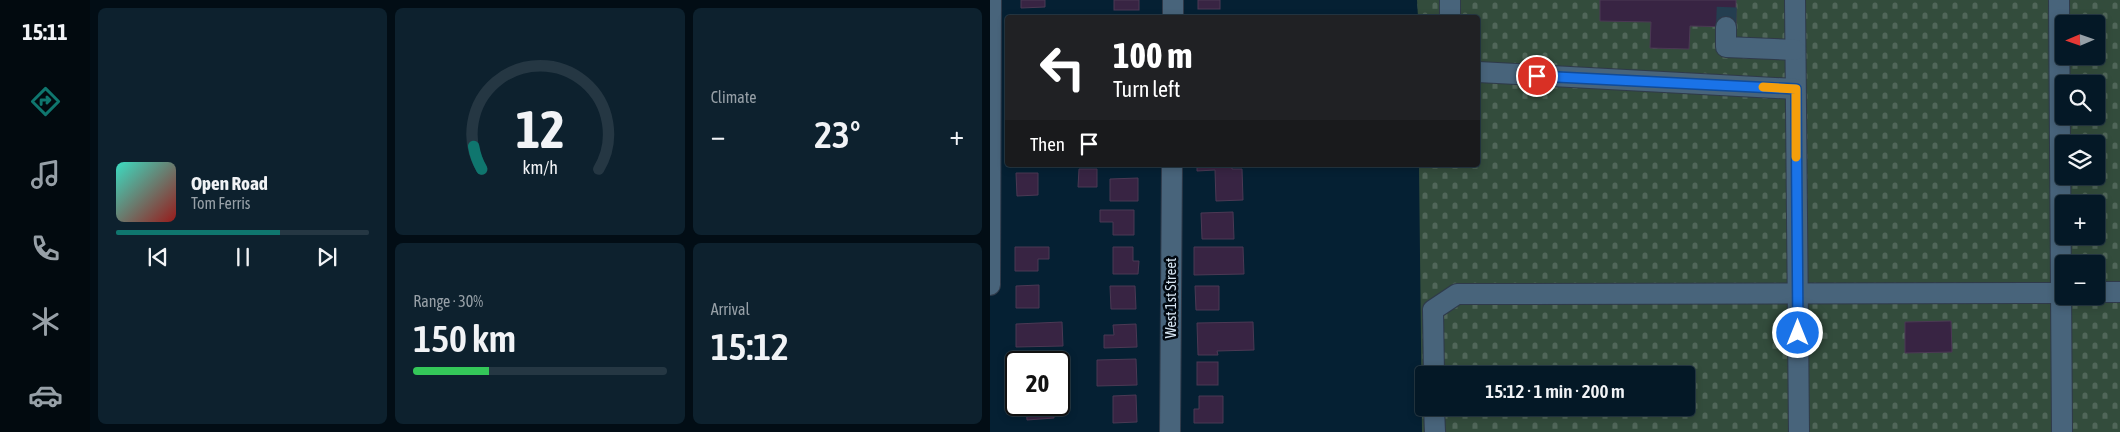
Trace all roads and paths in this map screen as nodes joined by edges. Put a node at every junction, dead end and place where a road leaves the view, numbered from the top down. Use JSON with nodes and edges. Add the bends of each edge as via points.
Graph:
{"nodes":[{"id":1,"x":991,"y":0,"type":"edge"},
{"id":2,"x":1173,"y":0,"type":"edge"},
{"id":3,"x":1450,"y":0,"type":"edge"},
{"id":4,"x":1795,"y":0,"type":"edge"},
{"id":5,"x":2059,"y":0,"type":"edge"},
{"id":6,"x":1173,"y":15,"type":"edge"},
{"id":7,"x":1450,"y":15,"type":"edge"},
{"id":8,"x":1726,"y":26,"type":"tunnel mouth"},
{"id":9,"x":1795,"y":50,"type":"junction"},
{"id":10,"x":1480,"y":72,"type":"edge"},
{"id":11,"x":1796,"y":89,"type":"junction"},
{"id":12,"x":1172,"y":167,"type":"edge"},
{"id":13,"x":2062,"y":255,"type":"edge"},
{"id":14,"x":990,"y":285,"type":"edge"},
{"id":15,"x":2055,"y":292,"type":"edge"},
{"id":16,"x":2105,"y":292,"type":"edge"},
{"id":17,"x":2120,"y":292,"type":"edge"},
{"id":18,"x":1797,"y":293,"type":"junction"},
{"id":19,"x":2062,"y":305,"type":"edge"},
{"id":20,"x":1434,"y":366,"type":"edge"},
{"id":21,"x":1434,"y":416,"type":"edge"},
{"id":22,"x":1170,"y":432,"type":"edge"},
{"id":23,"x":1435,"y":432,"type":"edge"},
{"id":24,"x":1799,"y":432,"type":"edge"},
{"id":25,"x":2062,"y":432,"type":"edge"}],
"edges":[{"from":1,"to":14,"type":"street"},
{"from":2,"to":6,"type":"street"},
{"from":3,"to":7,"type":"street"},
{"from":4,"to":9,"type":"street"},
{"from":5,"to":13,"type":"street"},
{"from":8,"to":9,"type":"street","via":[[1726,47]]},
{"from":9,"to":11,"type":"street"},
{"from":10,"to":11,"type":"street"},
{"from":11,"to":18,"type":"street"},
{"from":12,"to":22,"type":"street","name":"West 1st Street"},
{"from":15,"to":18,"type":"street"},
{"from":16,"to":17,"type":"street"},
{"from":18,"to":20,"type":"street","via":[[1458,294],[1433,310]]},
{"from":18,"to":24,"type":"street"},
{"from":19,"to":25,"type":"street"},
{"from":21,"to":23,"type":"street"}]}
